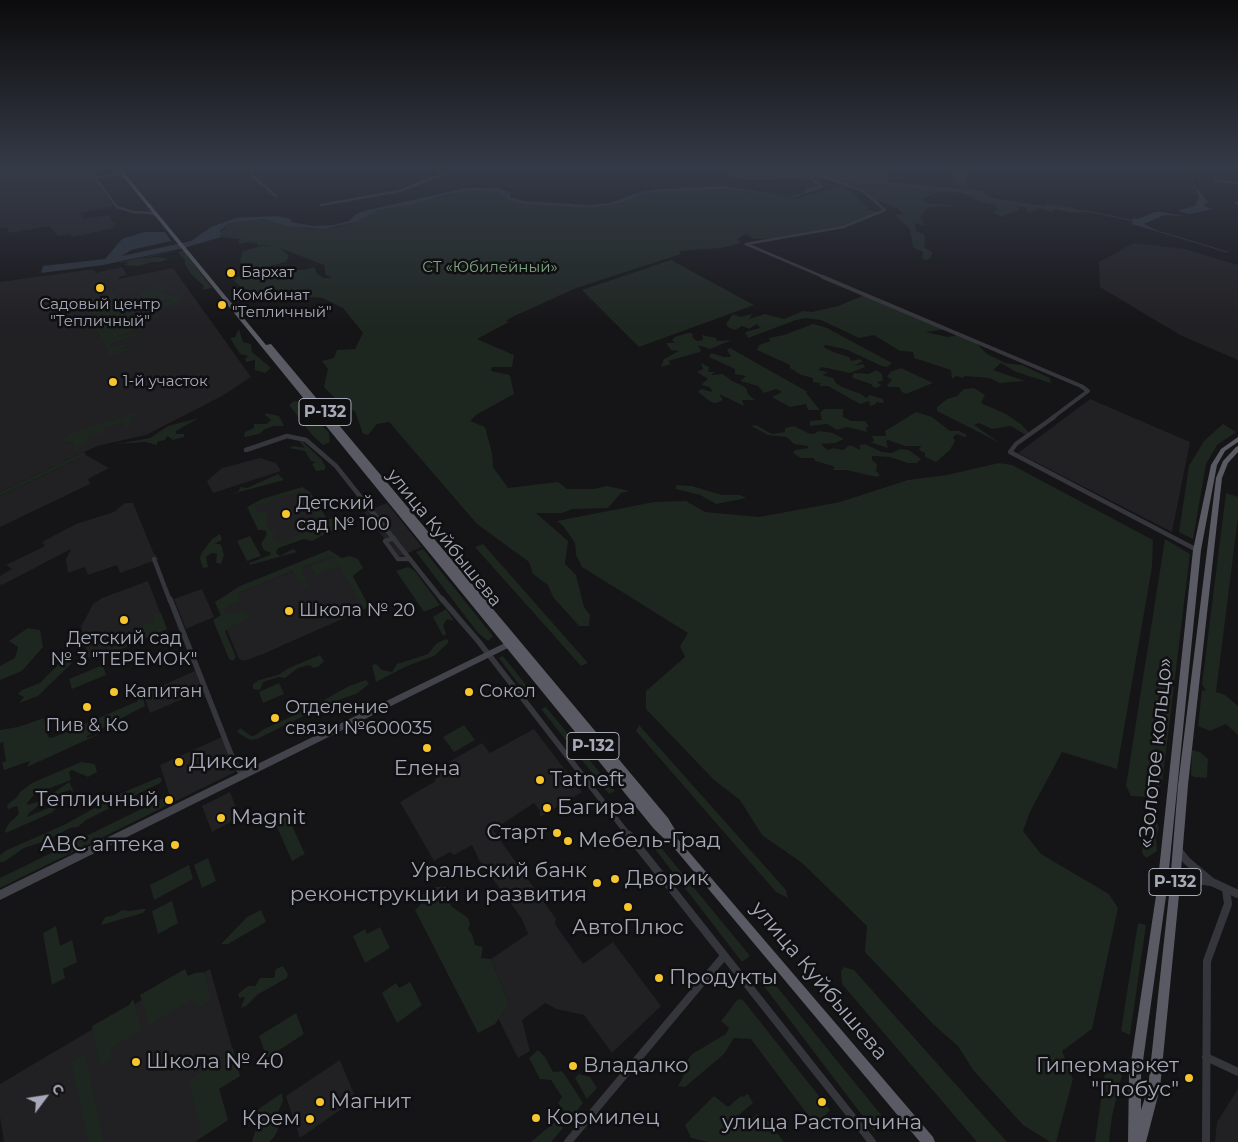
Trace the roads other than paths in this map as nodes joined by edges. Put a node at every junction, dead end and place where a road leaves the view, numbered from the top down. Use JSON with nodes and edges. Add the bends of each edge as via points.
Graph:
{"nodes":[{"id":1,"x":163,"y":222,"type":"edge"},
{"id":2,"x":167,"y":222,"type":"edge"},
{"id":3,"x":856,"y":222,"type":"edge"},
{"id":4,"x":185,"y":245,"type":"junction"},
{"id":5,"x":1238,"y":439,"type":"edge"},
{"id":6,"x":1238,"y":448,"type":"edge"},
{"id":7,"x":246,"y":450,"type":"dead end"},
{"id":8,"x":394,"y":538,"type":"junction"},
{"id":9,"x":1197,"y":550,"type":"junction"},
{"id":10,"x":154,"y":559,"type":"dead end"},
{"id":11,"x":410,"y":559,"type":"junction"},
{"id":12,"x":512,"y":642,"type":"junction"},
{"id":13,"x":488,"y":654,"type":"junction"},
{"id":14,"x":242,"y":775,"type":"junction"},
{"id":15,"x":1178,"y":849,"type":"junction"},
{"id":16,"x":1212,"y":882,"type":"junction"},
{"id":17,"x":1226,"y":889,"type":"junction"},
{"id":18,"x":1238,"y":894,"type":"edge"},
{"id":19,"x":1174,"y":895,"type":"junction"},
{"id":20,"x":0,"y":896,"type":"edge"},
{"id":21,"x":724,"y":956,"type":"junction"},
{"id":22,"x":1206,"y":1057,"type":"junction"},
{"id":23,"x":1238,"y":1072,"type":"edge"},
{"id":24,"x":568,"y":1142,"type":"edge"},
{"id":25,"x":872,"y":1142,"type":"edge"},
{"id":26,"x":928,"y":1142,"type":"edge"},
{"id":27,"x":1137,"y":1142,"type":"edge"},
{"id":28,"x":1206,"y":1142,"type":"edge"}],
"edges":[{"from":1,"to":4,"type":"highway","name":"улица Куйбышева","number":"Р-132"},
{"from":2,"to":4,"type":"highway","name":"улица Куйбышева","number":"Р-132"},
{"from":3,"to":9,"type":"street","via":[[746,244],[1081,386],[1088,391],[1086,394],[1016,444],[1010,452]]},
{"from":4,"to":12,"type":"highway","name":"улица Куйбышева","number":"Р-132","via":[[253,335]]},
{"from":5,"to":9,"type":"highway","name":"«Золотое кольцо»","number":"Р-132","via":[[1223,450],[1214,465]]},
{"from":6,"to":15,"type":"highway","name":"«Золотое кольцо»","number":"Р-132","via":[[1226,462],[1219,478]]},
{"from":7,"to":8,"type":"street","via":[[287,436],[306,440],[336,466]]},
{"from":8,"to":11,"type":"street"},
{"from":8,"to":11,"type":"street","via":[[385,541],[398,559]]},
{"from":9,"to":27,"type":"highway","name":"«Золотое кольцо»","number":"Р-132","via":[[1162,890],[1135,1075]]},
{"from":10,"to":14,"type":"street","via":[[234,762]]},
{"from":11,"to":13,"type":"street"},
{"from":12,"to":13,"type":"main road"},
{"from":12,"to":26,"type":"highway","name":"улица Куйбышева","number":"Р-132","via":[[658,826],[679,846]]},
{"from":13,"to":14,"type":"main road"},
{"from":13,"to":21,"type":"street"},
{"from":14,"to":20,"type":"main road"},
{"from":15,"to":16,"type":"street"},
{"from":15,"to":19,"type":"highway","name":"«Золотое кольцо»","number":"Р-132"},
{"from":16,"to":17,"type":"street"},
{"from":16,"to":19,"type":"street","via":[[1189,879]]},
{"from":17,"to":18,"type":"street"},
{"from":17,"to":22,"type":"street","via":[[1228,904],[1207,961]]},
{"from":19,"to":27,"type":"highway","name":"«Золотое кольцо»","number":"Р-132","via":[[1154,1088]]},
{"from":21,"to":24,"type":"street"},
{"from":21,"to":25,"type":"street"},
{"from":22,"to":23,"type":"street"},
{"from":22,"to":28,"type":"street"}]}
